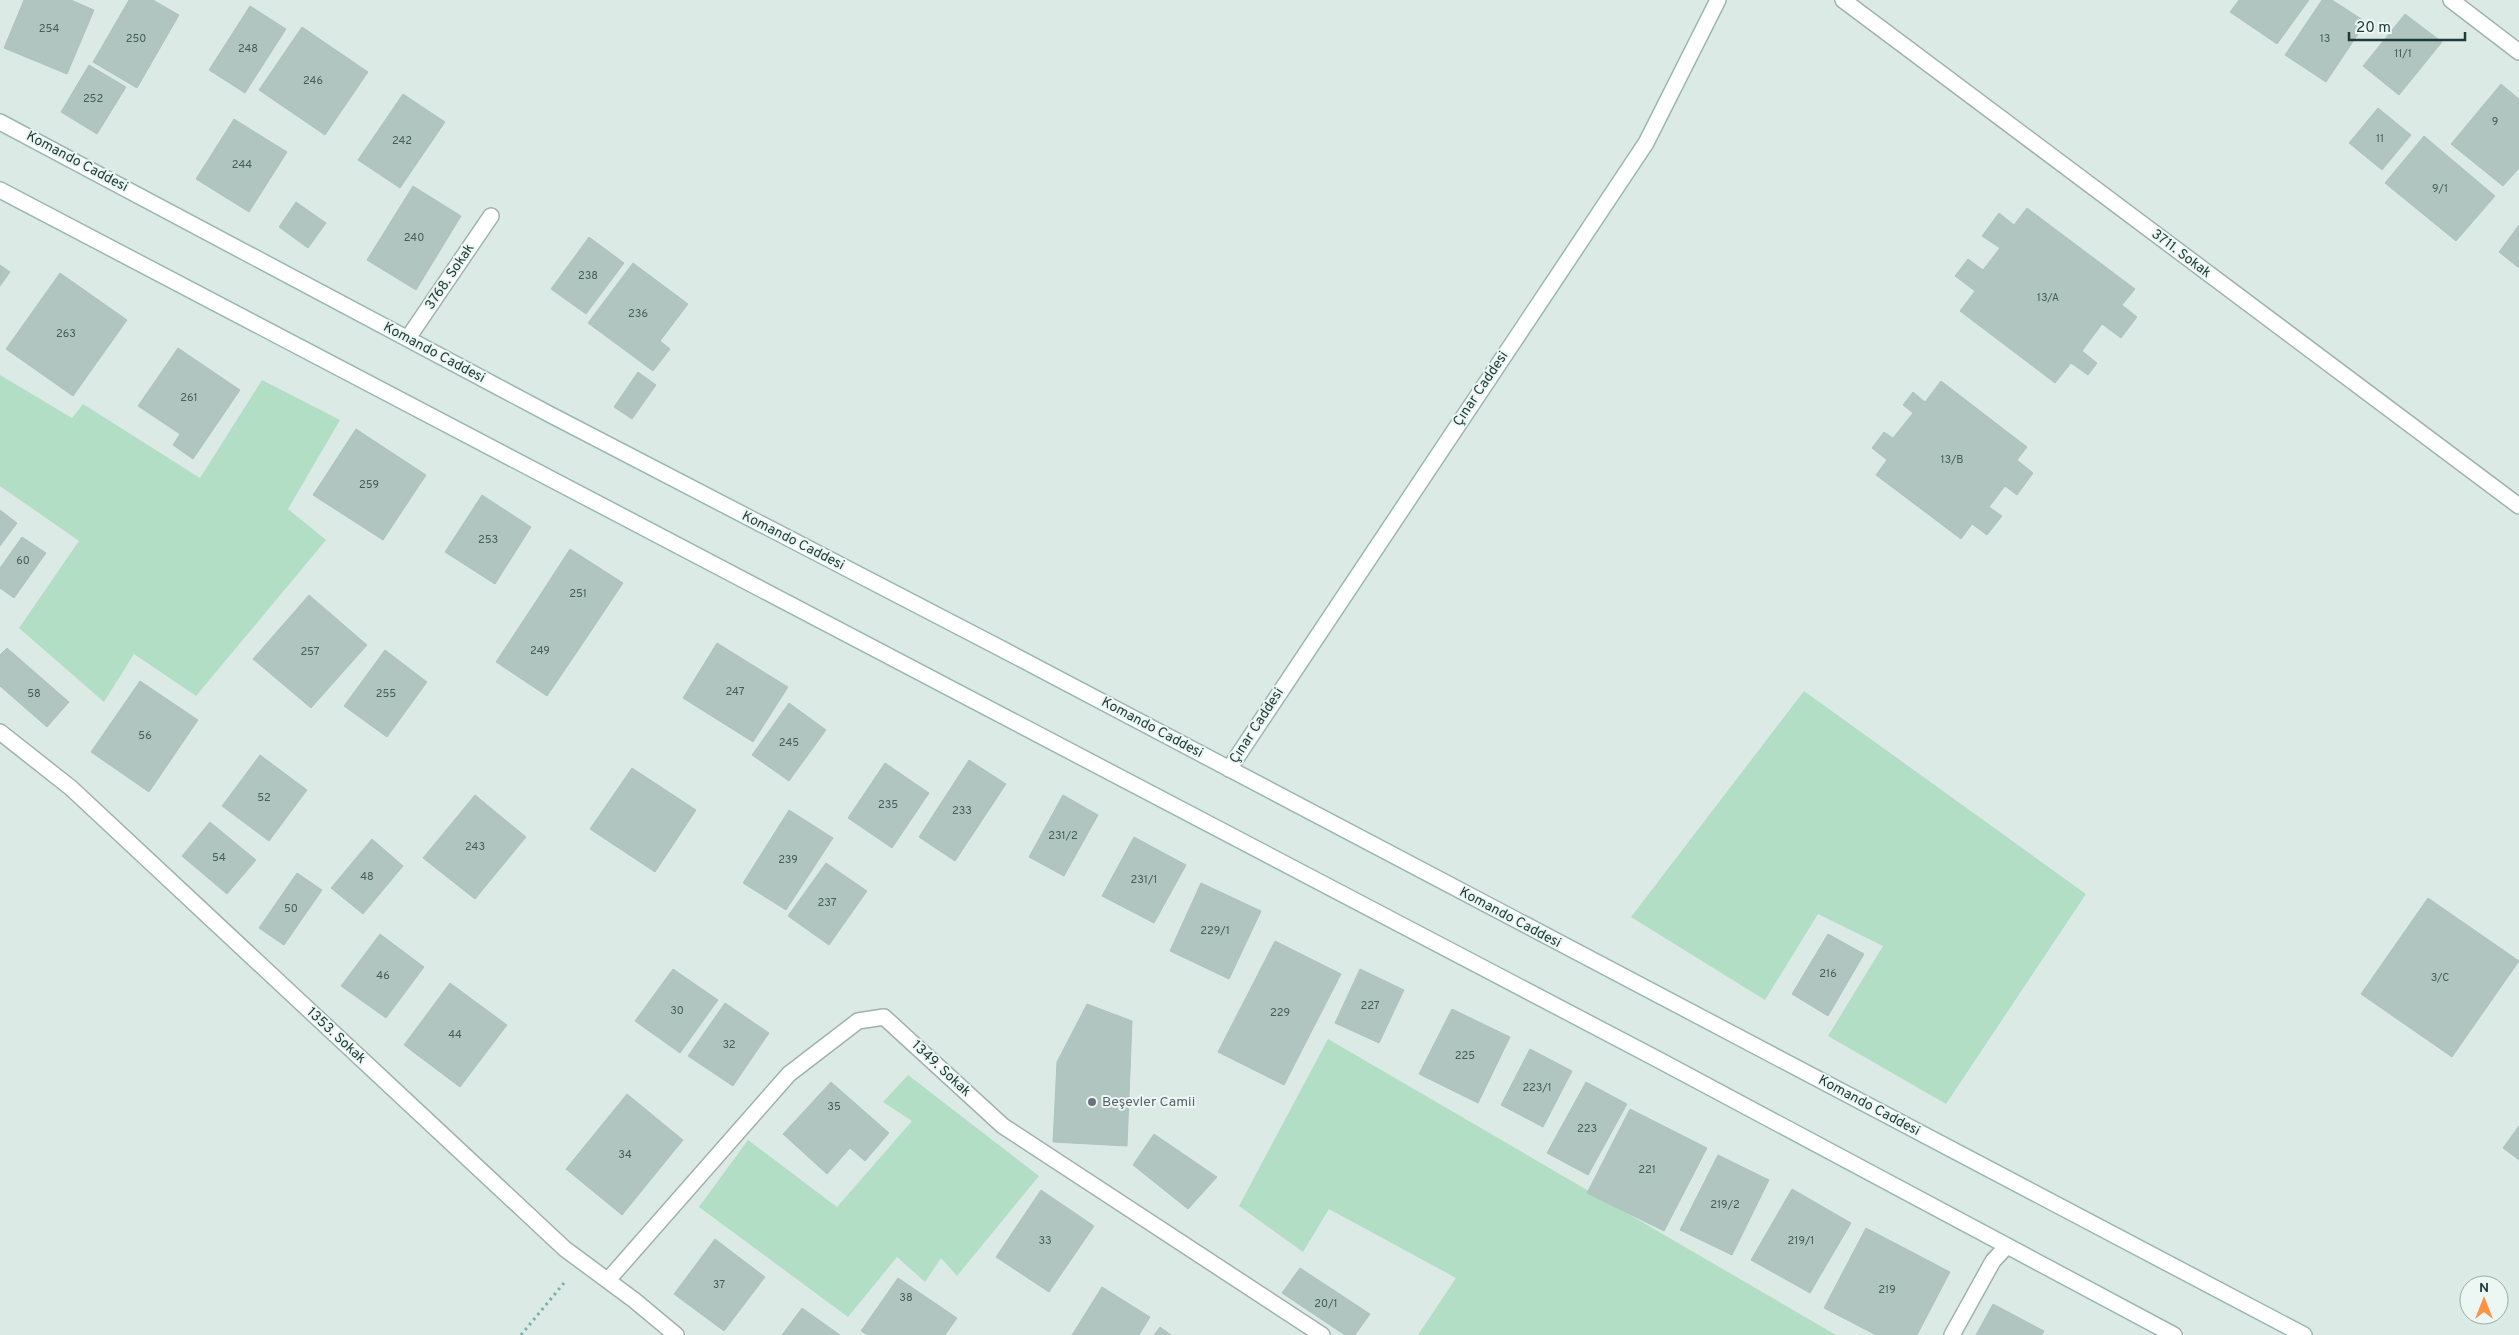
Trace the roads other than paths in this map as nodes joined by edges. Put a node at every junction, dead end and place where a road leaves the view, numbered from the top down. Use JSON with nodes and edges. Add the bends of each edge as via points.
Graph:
{"nodes":[{"id":1,"x":1718,"y":0,"type":"edge"},
{"id":2,"x":1843,"y":0,"type":"edge"},
{"id":3,"x":2451,"y":0,"type":"edge"},
{"id":4,"x":2519,"y":52,"type":"edge"},
{"id":5,"x":0,"y":122,"type":"edge"},
{"id":6,"x":0,"y":190,"type":"edge"},
{"id":7,"x":492,"y":216,"type":"dead end"},
{"id":8,"x":408,"y":338,"type":"junction"},
{"id":9,"x":2519,"y":506,"type":"edge"},
{"id":10,"x":0,"y":732,"type":"edge"},
{"id":11,"x":1229,"y":769,"type":"junction"},
{"id":12,"x":2007,"y":1246,"type":"junction"},
{"id":13,"x":608,"y":1280,"type":"junction"},
{"id":14,"x":676,"y":1335,"type":"edge"},
{"id":15,"x":1322,"y":1335,"type":"edge"},
{"id":16,"x":1952,"y":1335,"type":"edge"},
{"id":17,"x":2174,"y":1335,"type":"edge"},
{"id":18,"x":2304,"y":1335,"type":"edge"}],
"edges":[{"from":1,"to":11,"type":"main road","name":"Çınar Caddesi","via":[[1646,143]]},
{"from":2,"to":9,"type":"main road","name":"3711. Sokak"},
{"from":3,"to":4,"type":"main road"},
{"from":5,"to":8,"type":"main road","name":"Komando Caddesi"},
{"from":6,"to":12,"type":"main road","via":[[1657,1059]]},
{"from":7,"to":8,"type":"main road","name":"3768. Sokak"},
{"from":8,"to":11,"type":"main road","name":"Komando Caddesi"},
{"from":10,"to":13,"type":"main road","name":"1353. Sokak","via":[[71,788],[565,1250]]},
{"from":11,"to":18,"type":"main road","name":"Komando Caddesi"},
{"from":12,"to":16,"type":"main road","via":[[1993,1261]]},
{"from":12,"to":17,"type":"main road"},
{"from":13,"to":14,"type":"main road","name":"1353. Sokak"},
{"from":13,"to":15,"type":"main road","name":"1349. Sokak","via":[[789,1074],[858,1022],[884,1017],[1003,1126]]}]}
